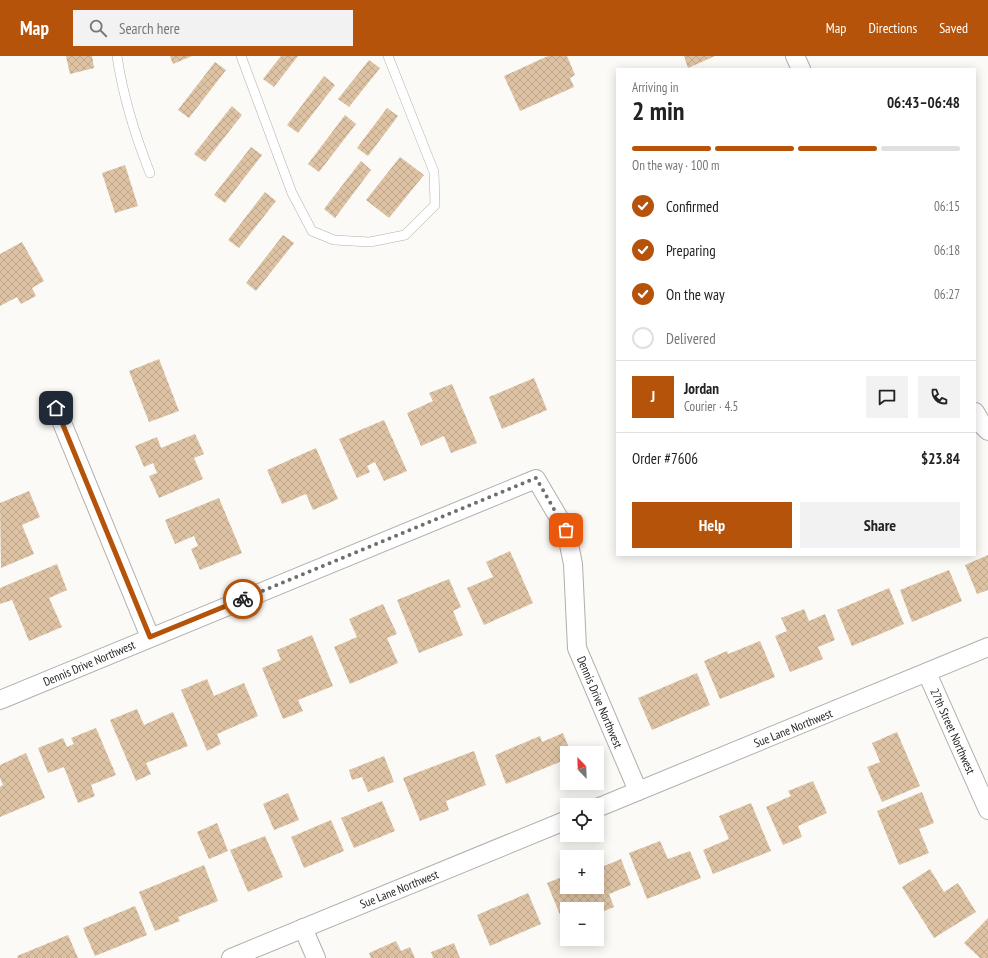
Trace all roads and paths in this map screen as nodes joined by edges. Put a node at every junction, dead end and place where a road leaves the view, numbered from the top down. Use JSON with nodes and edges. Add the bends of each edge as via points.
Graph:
{"nodes":[{"id":1,"x":117,"y":56,"type":"edge"},
{"id":2,"x":241,"y":56,"type":"edge"},
{"id":3,"x":388,"y":56,"type":"edge"},
{"id":4,"x":795,"y":56,"type":"edge"},
{"id":5,"x":801,"y":68,"type":"edge"},
{"id":6,"x":150,"y":173,"type":"dead end"},
{"id":7,"x":56,"y":408,"type":"dead end"},
{"id":8,"x":976,"y":414,"type":"edge"},
{"id":9,"x":988,"y":431,"type":"edge"},
{"id":10,"x":150,"y":637,"type":"junction"},
{"id":11,"x":988,"y":647,"type":"edge"},
{"id":12,"x":927,"y":673,"type":"junction"},
{"id":13,"x":0,"y":700,"type":"edge"},
{"id":14,"x":638,"y":791,"type":"junction"},
{"id":15,"x":604,"y":805,"type":"edge"},
{"id":16,"x":988,"y":810,"type":"edge"},
{"id":17,"x":560,"y":823,"type":"edge"},
{"id":18,"x":303,"y":928,"type":"junction"},
{"id":19,"x":231,"y":958,"type":"edge"},
{"id":20,"x":316,"y":958,"type":"edge"}],
"edges":[{"from":1,"to":6,"type":"lane","via":[[121,84]]},
{"from":2,"to":3,"type":"lane","via":[[292,193],[312,231],[334,240],[370,242],[405,235],[435,205],[434,172]]},
{"from":4,"to":5,"type":"street"},
{"from":7,"to":10,"type":"street"},
{"from":8,"to":9,"type":"street"},
{"from":10,"to":13,"type":"street","name":"Dennis Drive Northwest"},
{"from":10,"to":14,"type":"street","name":"Dennis Drive Northwest","via":[[536,478],[566,530],[573,564],[577,648]]},
{"from":11,"to":12,"type":"street","name":"Sue Lane Northwest"},
{"from":12,"to":14,"type":"street","name":"Sue Lane Northwest"},
{"from":12,"to":16,"type":"street","name":"27th Street Northwest"},
{"from":14,"to":15,"type":"street","name":"Sue Lane Northwest"},
{"from":17,"to":18,"type":"street","name":"Sue Lane Northwest"},
{"from":18,"to":19,"type":"street","name":"Sue Lane Northwest"},
{"from":18,"to":20,"type":"street"}]}
